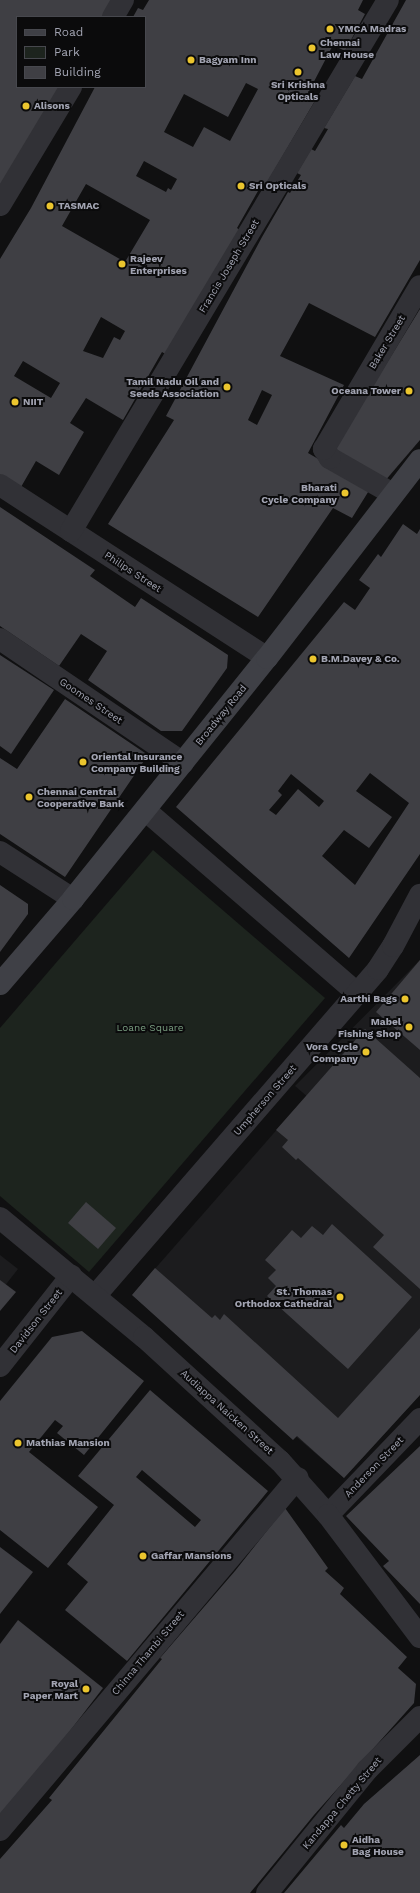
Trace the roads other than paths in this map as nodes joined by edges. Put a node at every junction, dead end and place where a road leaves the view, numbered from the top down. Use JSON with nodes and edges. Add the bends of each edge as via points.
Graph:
{"nodes":[{"id":1,"x":123,"y":0,"type":"edge"},
{"id":2,"x":388,"y":0,"type":"edge"},
{"id":3,"x":114,"y":16,"type":"edge"},
{"id":4,"x":70,"y":88,"type":"edge"},
{"id":5,"x":0,"y":205,"type":"edge"},
{"id":6,"x":420,"y":286,"type":"edge"},
{"id":7,"x":420,"y":460,"type":"edge"},
{"id":8,"x":0,"y":485,"type":"edge"},
{"id":9,"x":393,"y":494,"type":"junction"},
{"id":10,"x":71,"y":531,"type":"junction"},
{"id":11,"x":0,"y":639,"type":"edge"},
{"id":12,"x":267,"y":658,"type":"junction"},
{"id":13,"x":183,"y":763,"type":"junction"},
{"id":14,"x":145,"y":810,"type":"junction"},
{"id":15,"x":0,"y":852,"type":"edge"},
{"id":16,"x":73,"y":899,"type":"junction"},
{"id":17,"x":417,"y":908,"type":"edge"},
{"id":18,"x":0,"y":984,"type":"edge"},
{"id":19,"x":357,"y":993,"type":"junction"},
{"id":20,"x":0,"y":1218,"type":"edge"},
{"id":21,"x":71,"y":1276,"type":"junction"},
{"id":22,"x":95,"y":1296,"type":"junction"},
{"id":23,"x":0,"y":1366,"type":"edge"},
{"id":24,"x":420,"y":1419,"type":"edge"},
{"id":25,"x":297,"y":1478,"type":"junction"},
{"id":26,"x":328,"y":1515,"type":"junction"},
{"id":27,"x":420,"y":1637,"type":"edge"},
{"id":28,"x":420,"y":1716,"type":"edge"},
{"id":29,"x":0,"y":1830,"type":"edge"},
{"id":30,"x":267,"y":1893,"type":"edge"}],
"edges":[{"from":1,"to":3,"type":"street"},
{"from":2,"to":10,"type":"street","name":"Francis Joseph Street"},
{"from":4,"to":5,"type":"street"},
{"from":6,"to":9,"type":"street","name":"Baker Street","via":[[324,449],[330,458]]},
{"from":7,"to":9,"type":"main road","name":"Broadway Road"},
{"from":8,"to":10,"type":"street","name":"Philips Street"},
{"from":9,"to":12,"type":"main road","name":"Broadway Road"},
{"from":10,"to":12,"type":"street","name":"Philips Street"},
{"from":11,"to":13,"type":"street","name":"Goomes Street"},
{"from":12,"to":13,"type":"main road","name":"Broadway Road"},
{"from":13,"to":14,"type":"main road","name":"Broadway Road"},
{"from":14,"to":16,"type":"main road","name":"Broadway Road"},
{"from":14,"to":19,"type":"street"},
{"from":15,"to":16,"type":"street"},
{"from":16,"to":18,"type":"main road","name":"Broadway Road"},
{"from":17,"to":19,"type":"street","name":"Umpherson Street","via":[[386,958]]},
{"from":19,"to":22,"type":"street","name":"Umpherson Street"},
{"from":20,"to":21,"type":"street","name":"Audiappa Naicken Street"},
{"from":21,"to":22,"type":"street","name":"Audiappa Naicken Street"},
{"from":21,"to":23,"type":"street","name":"Davidson Street"},
{"from":22,"to":25,"type":"street","name":"Audiappa Naicken Street","via":[[244,1426]]},
{"from":24,"to":26,"type":"street","name":"Anderson Street"},
{"from":25,"to":26,"type":"street","name":"Audiappa Naicken Street"},
{"from":25,"to":29,"type":"street","name":"Chinna Thambi Street"},
{"from":26,"to":27,"type":"street","name":"Audiappa Naicken Street"},
{"from":28,"to":30,"type":"street","name":"Kandappa Chetty Street","via":[[367,1770]]}]}
